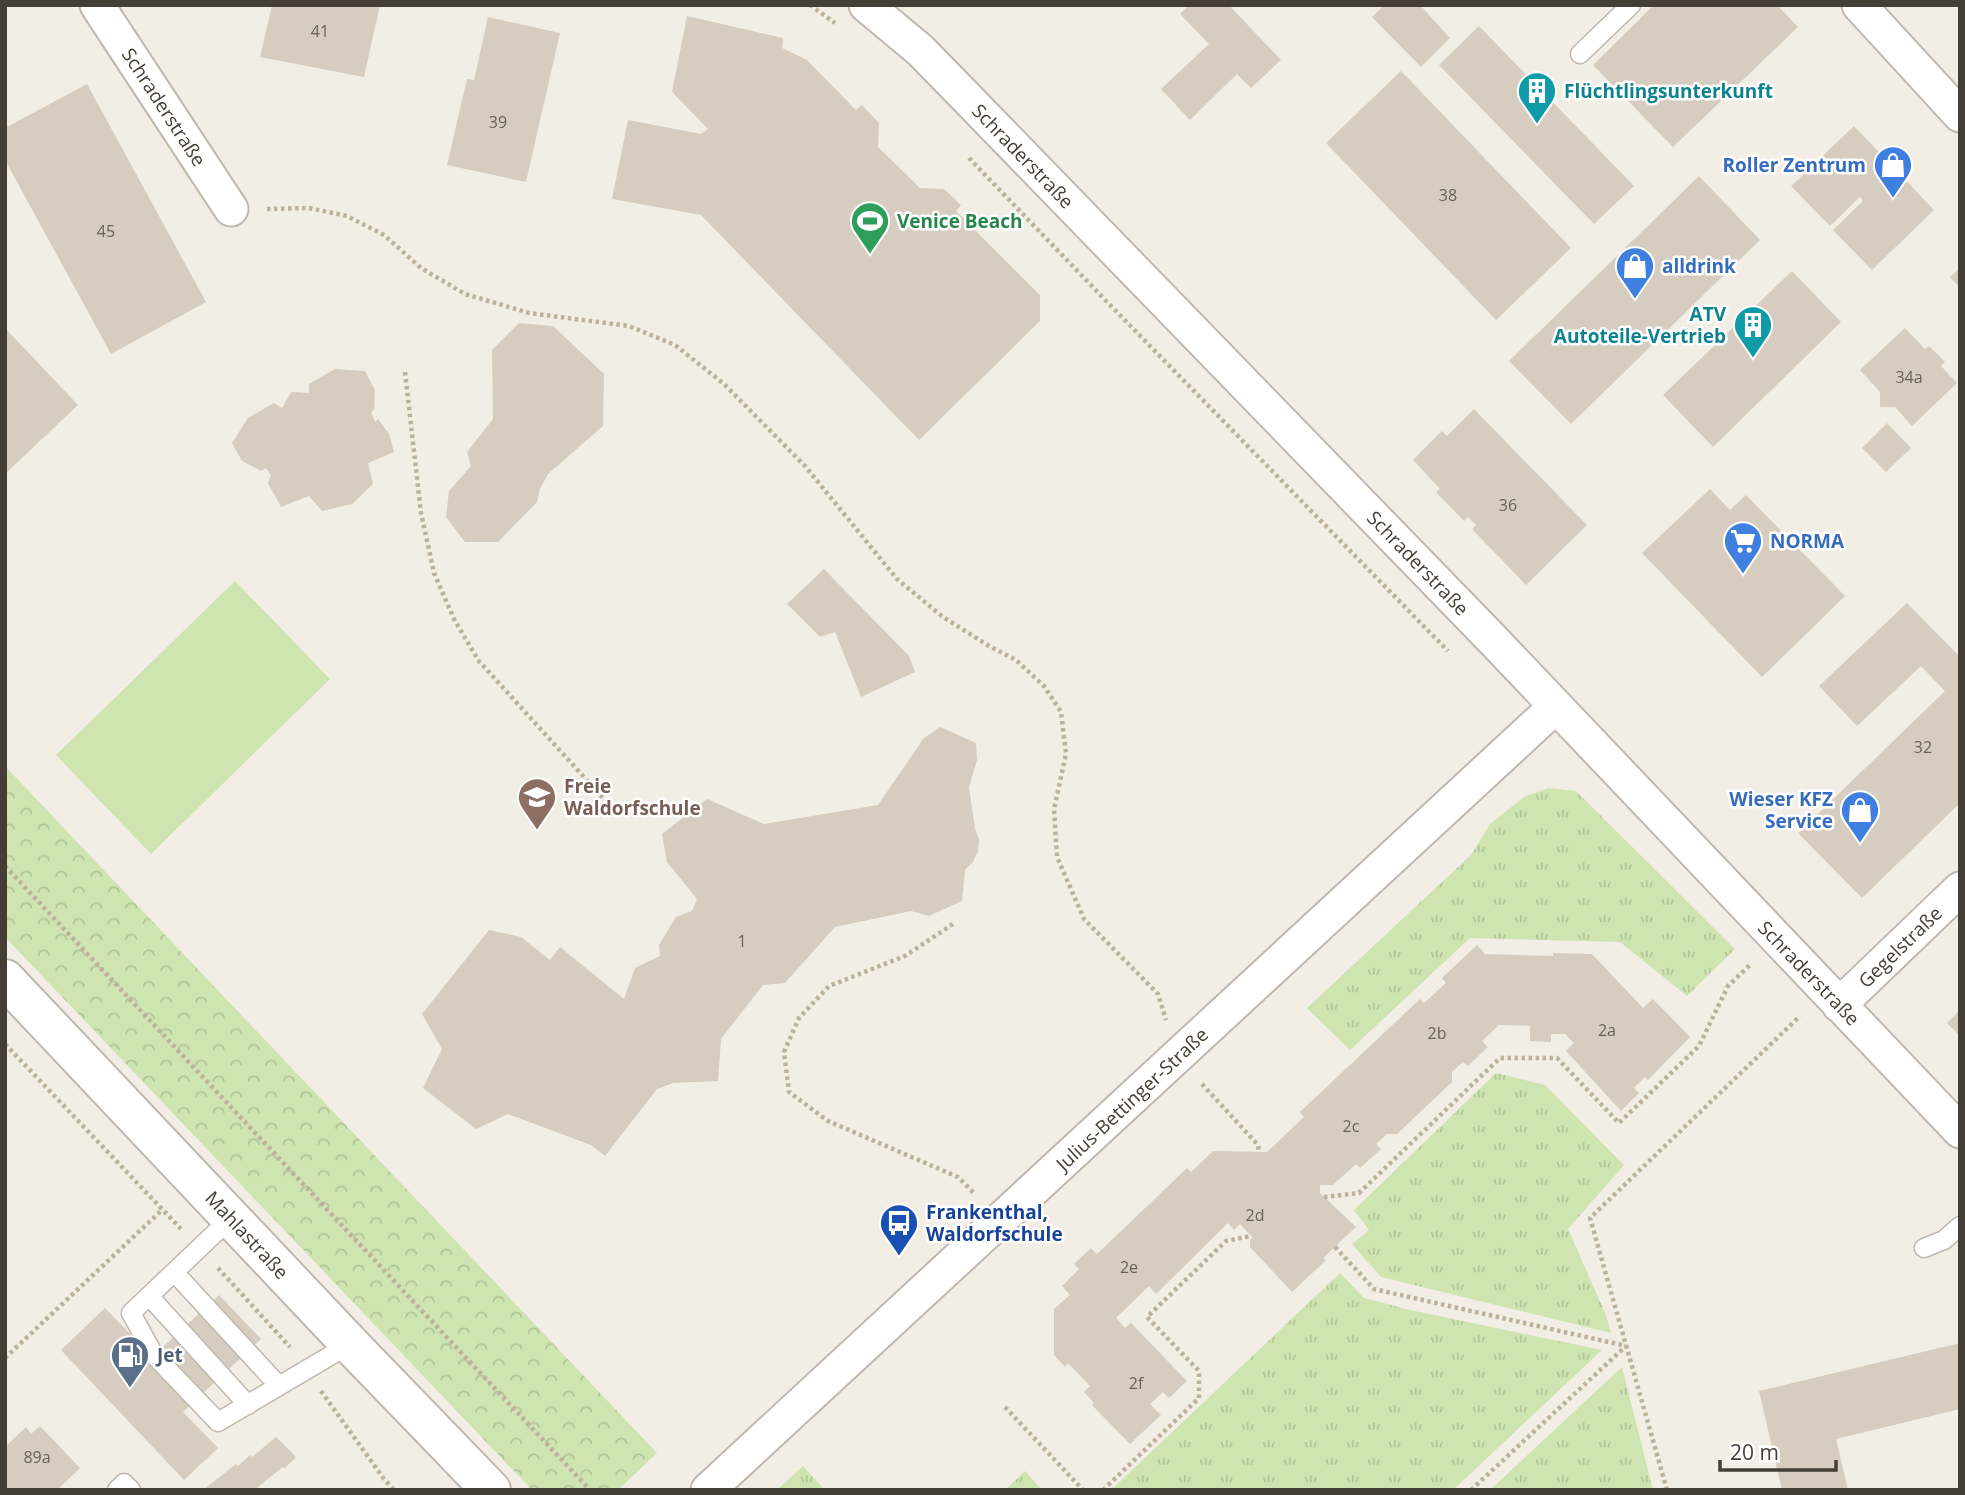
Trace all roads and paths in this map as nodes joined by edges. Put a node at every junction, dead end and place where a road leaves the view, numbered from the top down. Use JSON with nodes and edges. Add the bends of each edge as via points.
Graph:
{"nodes":[{"id":1,"x":97,"y":5,"type":"edge"},
{"id":2,"x":810,"y":5,"type":"edge"},
{"id":3,"x":866,"y":5,"type":"edge"},
{"id":4,"x":1630,"y":5,"type":"edge"},
{"id":5,"x":1859,"y":5,"type":"edge"},
{"id":6,"x":839,"y":27,"type":"dead end"},
{"id":7,"x":1580,"y":54,"type":"dead end"},
{"id":8,"x":1960,"y":115,"type":"edge"},
{"id":9,"x":961,"y":149,"type":"dead end"},
{"id":10,"x":231,"y":209,"type":"joint"},
{"id":11,"x":405,"y":372,"type":"dead end"},
{"id":12,"x":1451,"y":653,"type":"dead end"},
{"id":13,"x":1555,"y":707,"type":"junction"},
{"id":14,"x":603,"y":798,"type":"dead end"},
{"id":15,"x":5,"y":866,"type":"edge"},
{"id":16,"x":1960,"y":889,"type":"edge"},
{"id":17,"x":953,"y":924,"type":"dead end"},
{"id":18,"x":1776,"y":939,"type":"junction"},
{"id":19,"x":5,"y":979,"type":"edge"},
{"id":20,"x":1833,"y":998,"type":"junction"},
{"id":21,"x":1177,"y":1056,"type":"junction"},
{"id":22,"x":1960,"y":1130,"type":"edge"},
{"id":23,"x":1259,"y":1152,"type":"dead end"},
{"id":24,"x":194,"y":1179,"type":"junction"},
{"id":25,"x":1324,"y":1197,"type":"dead end"},
{"id":26,"x":231,"y":1218,"type":"junction"},
{"id":27,"x":999,"y":1221,"type":"junction"},
{"id":28,"x":1960,"y":1226,"type":"edge"},
{"id":29,"x":1251,"y":1236,"type":"dead end"},
{"id":30,"x":1335,"y":1247,"type":"dead end"},
{"id":31,"x":1924,"y":1248,"type":"dead end"},
{"id":32,"x":174,"y":1272,"type":"junction"},
{"id":33,"x":149,"y":1297,"type":"junction"},
{"id":34,"x":350,"y":1344,"type":"junction"},
{"id":35,"x":1626,"y":1346,"type":"junction"},
{"id":36,"x":5,"y":1358,"type":"edge"},
{"id":37,"x":279,"y":1386,"type":"junction"},
{"id":38,"x":248,"y":1405,"type":"junction"},
{"id":39,"x":1005,"y":1408,"type":"dead end"},
{"id":40,"x":117,"y":1490,"type":"edge"},
{"id":41,"x":131,"y":1490,"type":"edge"},
{"id":42,"x":491,"y":1490,"type":"edge"},
{"id":43,"x":590,"y":1490,"type":"edge"},
{"id":44,"x":708,"y":1490,"type":"edge"},
{"id":45,"x":1083,"y":1490,"type":"edge"},
{"id":46,"x":1102,"y":1490,"type":"edge"},
{"id":47,"x":1471,"y":1490,"type":"edge"},
{"id":48,"x":1667,"y":1490,"type":"edge"}],
"edges":[{"from":1,"to":10,"type":"street","name":"Schraderstraße"},
{"from":2,"to":6,"type":"path"},
{"from":3,"to":13,"type":"street","name":"Schraderstraße","via":[[920,50]]},
{"from":4,"to":7,"type":"lane"},
{"from":5,"to":8,"type":"street"},
{"from":9,"to":12,"type":"path"},
{"from":10,"to":21,"type":"path","via":[[309,208],[347,216],[384,234],[421,268],[465,294],[529,313],[629,326],[675,345],[724,384],[805,466],[897,579],[943,617],[1016,660],[1044,686],[1061,712],[1066,754],[1054,809],[1057,857],[1084,919],[1158,994]]},
{"from":11,"to":14,"type":"path","via":[[421,513],[434,573],[454,619],[478,660]]},
{"from":13,"to":18,"type":"street","name":"Schraderstraße"},
{"from":13,"to":21,"type":"street","name":"Julius-Bettinger-Straße"},
{"from":15,"to":43,"type":"path"},
{"from":16,"to":20,"type":"street","name":"Gegelstraße"},
{"from":17,"to":27,"type":"path","via":[[905,956],[829,986],[799,1018],[784,1052],[789,1092],[828,1121],[958,1177]]},
{"from":18,"to":20,"type":"street","name":"Schraderstraße"},
{"from":18,"to":25,"type":"path","via":[[1728,986],[1699,1046],[1619,1123],[1557,1058],[1500,1058],[1359,1193]]},
{"from":19,"to":24,"type":"street","name":"Mahlastraße"},
{"from":20,"to":22,"type":"street","name":"Schraderstraße"},
{"from":20,"to":35,"type":"path","via":[[1590,1218]]},
{"from":21,"to":23,"type":"path","via":[[1258,1145]]},
{"from":21,"to":27,"type":"street","name":"Julius-Bettinger-Straße"},
{"from":24,"to":26,"type":"street","name":"Mahlastraße"},
{"from":24,"to":36,"type":"path"},
{"from":26,"to":32,"type":"lane"},
{"from":26,"to":34,"type":"street","name":"Mahlastraße"},
{"from":27,"to":44,"type":"street","name":"Julius-Bettinger-Straße"},
{"from":28,"to":31,"type":"lane","via":[[1944,1240]]},
{"from":29,"to":46,"type":"path","via":[[1226,1241],[1147,1317],[1199,1371],[1199,1398]]},
{"from":30,"to":35,"type":"path","via":[[1374,1289]]},
{"from":32,"to":33,"type":"lane"},
{"from":32,"to":37,"type":"lane"},
{"from":33,"to":38,"type":"lane"},
{"from":33,"to":38,"type":"lane","via":[[131,1313],[154,1355],[218,1422]]},
{"from":34,"to":37,"type":"lane"},
{"from":34,"to":42,"type":"street","name":"Mahlastraße"},
{"from":35,"to":47,"type":"path"},
{"from":35,"to":48,"type":"path"},
{"from":37,"to":38,"type":"lane"},
{"from":39,"to":45,"type":"path"},
{"from":40,"to":41,"type":"lane","via":[[124,1483]]}]}
